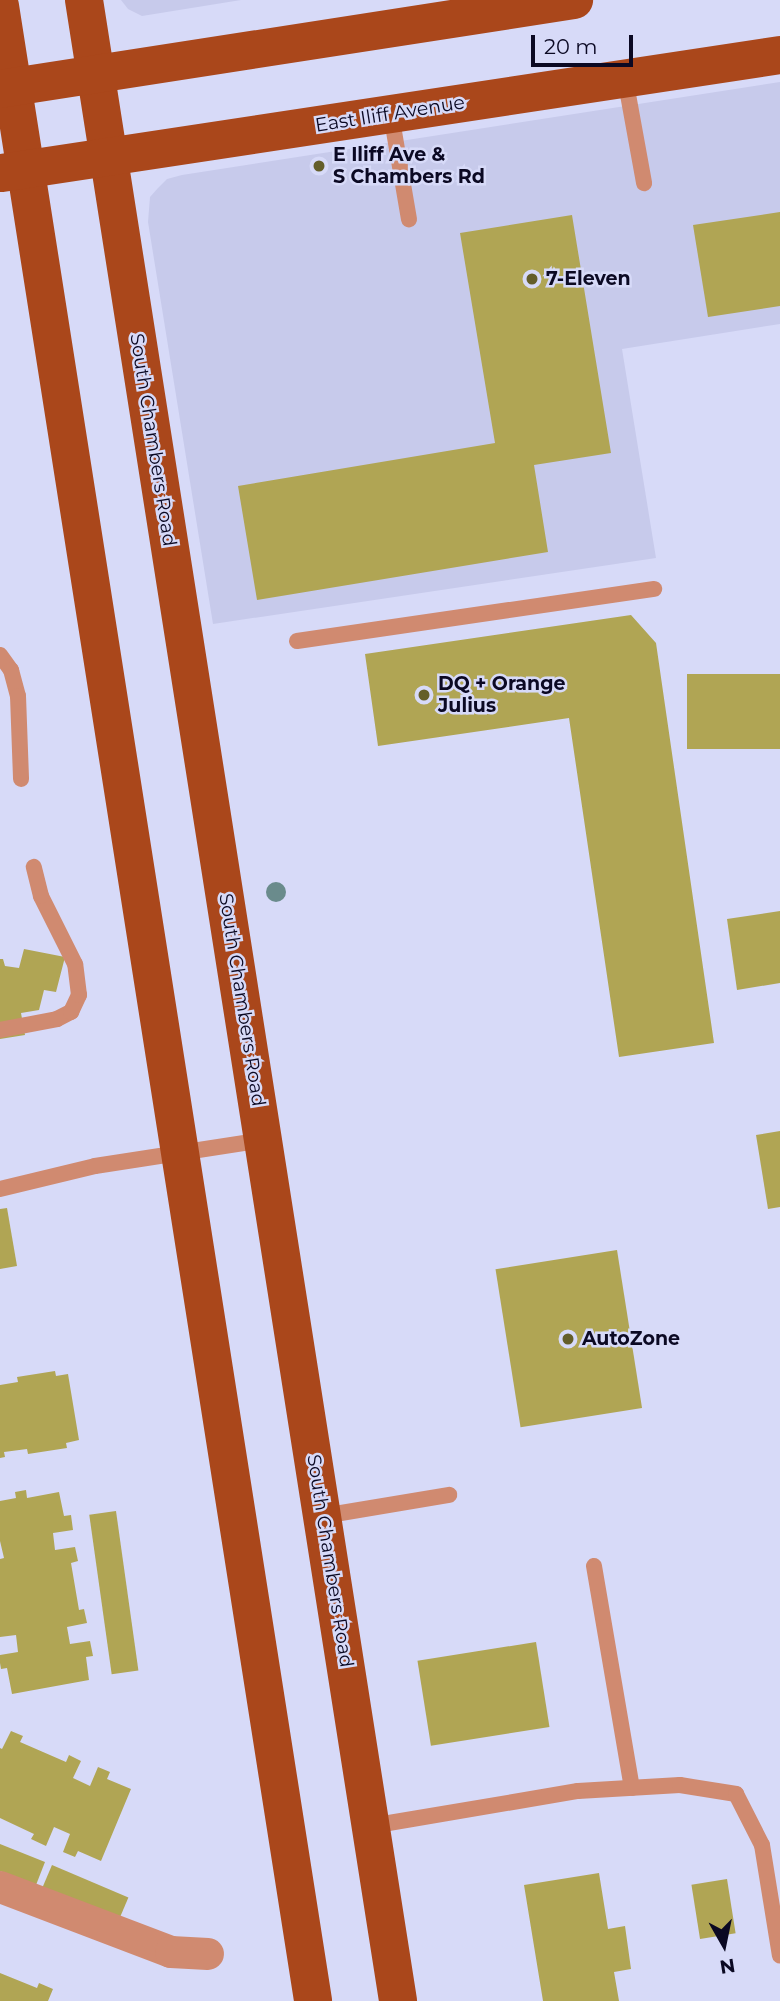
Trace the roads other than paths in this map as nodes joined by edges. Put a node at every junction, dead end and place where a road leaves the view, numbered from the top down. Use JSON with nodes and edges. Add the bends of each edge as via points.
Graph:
{"nodes":[{"id":1,"x":85,"y":0,"type":"edge"},
{"id":2,"x":574,"y":0,"type":"edge"},
{"id":3,"x":0,"y":6,"type":"edge"},
{"id":4,"x":780,"y":55,"type":"edge"},
{"id":5,"x":95,"y":73,"type":"junction"},
{"id":6,"x":625,"y":78,"type":"junction"},
{"id":7,"x":6,"y":88,"type":"edge"},
{"id":8,"x":391,"y":114,"type":"junction"},
{"id":9,"x":108,"y":157,"type":"junction"},
{"id":10,"x":13,"y":171,"type":"edge"},
{"id":11,"x":644,"y":183,"type":"dead end"},
{"id":12,"x":409,"y":219,"type":"dead end"},
{"id":13,"x":654,"y":589,"type":"dead end"},
{"id":14,"x":298,"y":641,"type":"dead end"},
{"id":15,"x":0,"y":655,"type":"edge"},
{"id":16,"x":21,"y":779,"type":"dead end"},
{"id":17,"x":34,"y":867,"type":"dead end"},
{"id":18,"x":0,"y":1030,"type":"edge"},
{"id":19,"x":265,"y":1139,"type":"junction"},
{"id":20,"x":178,"y":1152,"type":"junction"},
{"id":21,"x":0,"y":1189,"type":"edge"},
{"id":22,"x":449,"y":1495,"type":"dead end"},
{"id":23,"x":323,"y":1516,"type":"junction"},
{"id":24,"x":594,"y":1566,"type":"dead end"},
{"id":25,"x":632,"y":1788,"type":"junction"},
{"id":26,"x":371,"y":1826,"type":"junction"},
{"id":27,"x":0,"y":1887,"type":"edge"},
{"id":28,"x":208,"y":1954,"type":"dead end"},
{"id":29,"x":780,"y":1956,"type":"edge"},
{"id":30,"x":313,"y":2001,"type":"edge"},
{"id":31,"x":398,"y":2001,"type":"edge"}],
"edges":[{"from":1,"to":5,"type":"main road","name":"South Chambers Road"},
{"from":2,"to":5,"type":"main road"},
{"from":3,"to":7,"type":"main road"},
{"from":4,"to":6,"type":"main road","name":"East Iliff Avenue"},
{"from":5,"to":7,"type":"main road"},
{"from":5,"to":9,"type":"main road","name":"South Chambers Road"},
{"from":6,"to":8,"type":"main road","name":"East Iliff Avenue"},
{"from":6,"to":11,"type":"lane"},
{"from":7,"to":10,"type":"main road"},
{"from":8,"to":9,"type":"main road","name":"East Iliff Avenue"},
{"from":8,"to":12,"type":"lane"},
{"from":9,"to":10,"type":"main road","name":"East Iliff Avenue"},
{"from":9,"to":19,"type":"main road","name":"South Chambers Road"},
{"from":10,"to":20,"type":"main road","via":[[133,843]]},
{"from":13,"to":14,"type":"lane"},
{"from":15,"to":16,"type":"lane","via":[[11,670],[18,696]]},
{"from":17,"to":18,"type":"lane","via":[[41,896],[75,964],[79,995],[75,1007],[57,1019]]},
{"from":19,"to":20,"type":"lane"},
{"from":19,"to":23,"type":"main road","name":"South Chambers Road"},
{"from":20,"to":21,"type":"lane"},
{"from":20,"to":30,"type":"main road"},
{"from":22,"to":23,"type":"lane"},
{"from":23,"to":26,"type":"main road","name":"South Chambers Road"},
{"from":24,"to":25,"type":"lane"},
{"from":25,"to":26,"type":"lane","via":[[578,1791]]},
{"from":25,"to":29,"type":"lane","via":[[680,1785],[736,1794],[762,1845]]},
{"from":26,"to":31,"type":"main road","name":"South Chambers Road"},
{"from":27,"to":28,"type":"street","via":[[171,1952]]}]}
